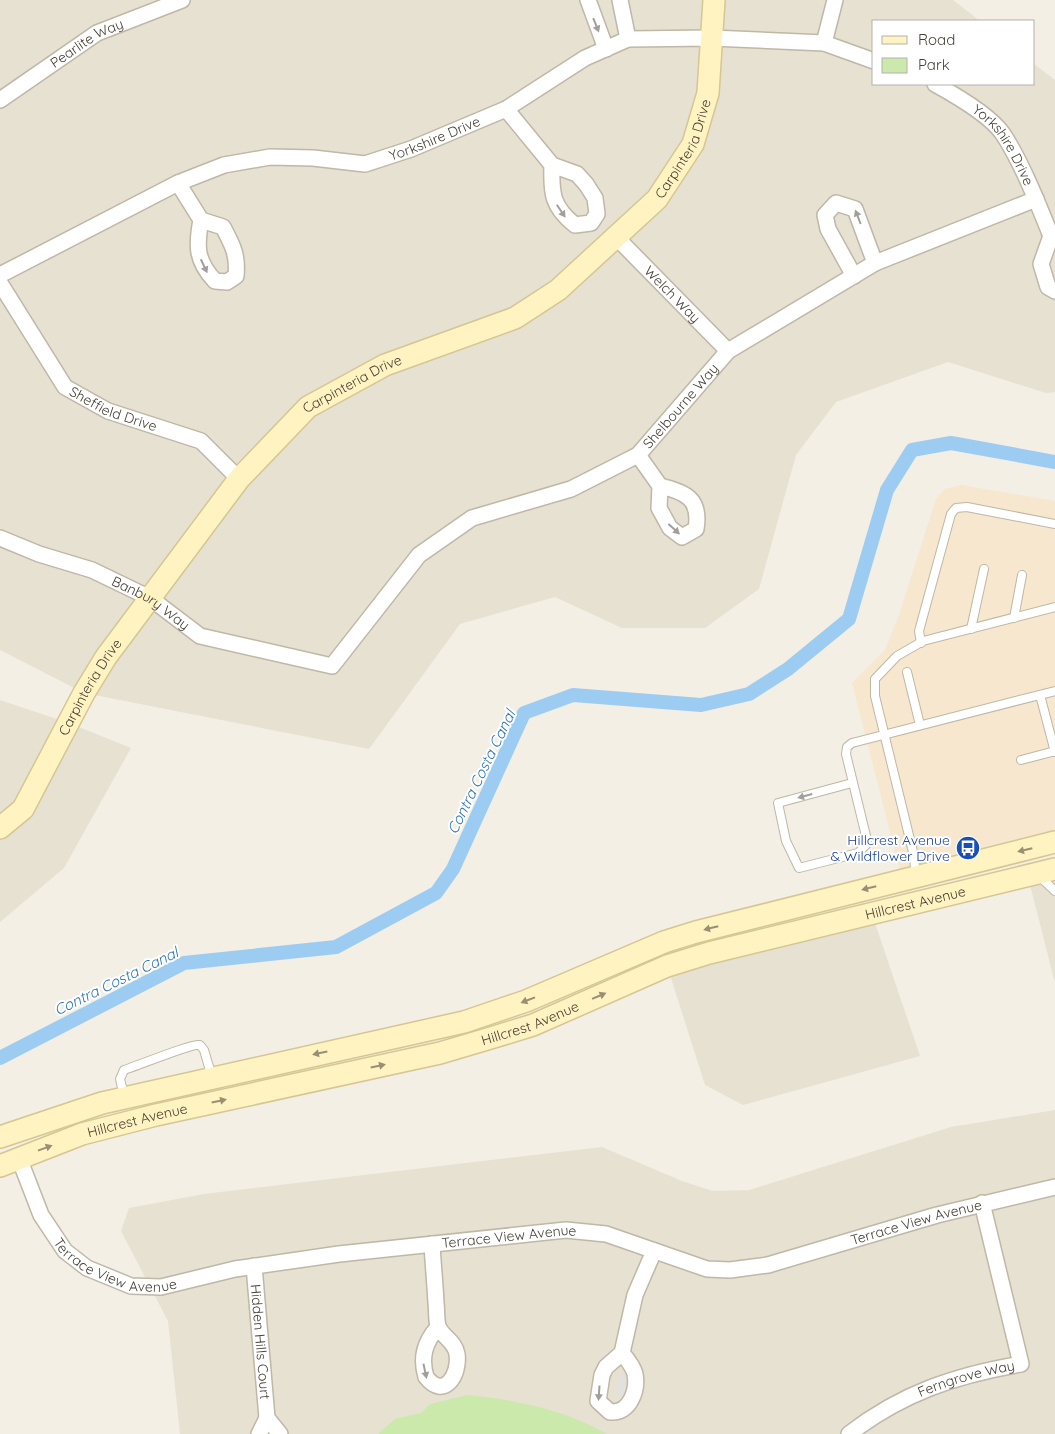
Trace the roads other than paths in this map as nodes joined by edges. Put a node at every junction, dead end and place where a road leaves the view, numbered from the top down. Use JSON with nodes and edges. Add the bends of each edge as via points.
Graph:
{"nodes":[{"id":1,"x":182,"y":0,"type":"edge"},
{"id":2,"x":588,"y":0,"type":"edge"},
{"id":3,"x":620,"y":0,"type":"edge"},
{"id":4,"x":714,"y":0,"type":"edge"},
{"id":5,"x":833,"y":0,"type":"edge"},
{"id":6,"x":712,"y":38,"type":"junction"},
{"id":7,"x":628,"y":39,"type":"junction"},
{"id":8,"x":824,"y":43,"type":"junction"},
{"id":9,"x":606,"y":49,"type":"junction"},
{"id":10,"x":872,"y":59,"type":"edge"},
{"id":11,"x":937,"y":85,"type":"edge"},
{"id":12,"x":0,"y":100,"type":"edge"},
{"id":13,"x":506,"y":109,"type":"junction"},
{"id":14,"x":552,"y":165,"type":"dead end"},
{"id":15,"x":178,"y":183,"type":"junction"},
{"id":16,"x":1036,"y":199,"type":"junction"},
{"id":17,"x":201,"y":220,"type":"dead end"},
{"id":18,"x":1053,"y":237,"type":"edge"},
{"id":19,"x":617,"y":238,"type":"junction"},
{"id":20,"x":875,"y":263,"type":"junction"},
{"id":21,"x":0,"y":274,"type":"edge"},
{"id":22,"x":854,"y":276,"type":"junction"},
{"id":23,"x":0,"y":283,"type":"edge"},
{"id":24,"x":1055,"y":291,"type":"edge"},
{"id":25,"x":728,"y":351,"type":"junction"},
{"id":26,"x":638,"y":454,"type":"junction"},
{"id":27,"x":239,"y":479,"type":"junction"},
{"id":28,"x":660,"y":486,"type":"dead end"},
{"id":29,"x":1055,"y":524,"type":"edge"},
{"id":30,"x":0,"y":538,"type":"edge"},
{"id":31,"x":984,"y":569,"type":"dead end"},
{"id":32,"x":1022,"y":575,"type":"dead end"},
{"id":33,"x":150,"y":598,"type":"junction"},
{"id":34,"x":1055,"y":607,"type":"edge"},
{"id":35,"x":1014,"y":618,"type":"junction"},
{"id":36,"x":971,"y":629,"type":"junction"},
{"id":37,"x":921,"y":643,"type":"junction"},
{"id":38,"x":332,"y":666,"type":"joint"},
{"id":39,"x":907,"y":672,"type":"dead end"},
{"id":40,"x":1055,"y":691,"type":"edge"},
{"id":41,"x":1040,"y":695,"type":"junction"},
{"id":42,"x":920,"y":725,"type":"junction"},
{"id":43,"x":885,"y":734,"type":"junction"},
{"id":44,"x":1055,"y":751,"type":"edge"},
{"id":45,"x":1021,"y":760,"type":"dead end"},
{"id":46,"x":852,"y":784,"type":"junction"},
{"id":47,"x":0,"y":828,"type":"edge"},
{"id":48,"x":1055,"y":842,"type":"edge"},
{"id":49,"x":1046,"y":871,"type":"edge"},
{"id":50,"x":916,"y":877,"type":"junction"},
{"id":51,"x":1055,"y":891,"type":"edge"},
{"id":52,"x":837,"y":922,"type":"junction"},
{"id":53,"x":212,"y":1077,"type":"junction"},
{"id":54,"x":124,"y":1098,"type":"junction"},
{"id":55,"x":0,"y":1137,"type":"edge"},
{"id":56,"x":9,"y":1162,"type":"edge"},
{"id":57,"x":1055,"y":1187,"type":"edge"},
{"id":58,"x":982,"y":1203,"type":"junction"},
{"id":59,"x":432,"y":1244,"type":"junction"},
{"id":60,"x":654,"y":1251,"type":"junction"},
{"id":61,"x":254,"y":1266,"type":"junction"},
{"id":62,"x":438,"y":1327,"type":"dead end"},
{"id":63,"x":622,"y":1353,"type":"dead end"},
{"id":64,"x":267,"y":1418,"type":"junction"},
{"id":65,"x":258,"y":1434,"type":"edge"},
{"id":66,"x":280,"y":1434,"type":"edge"},
{"id":67,"x":849,"y":1434,"type":"edge"}],
"edges":[{"from":1,"to":12,"type":"street","name":"Pearlite Way","via":[[97,33]]},
{"from":2,"to":9,"type":"street","one_way":true},
{"from":3,"to":7,"type":"street"},
{"from":4,"to":6,"type":"main road","name":"Carpinteria Drive"},
{"from":5,"to":8,"type":"street"},
{"from":6,"to":7,"type":"street","name":"Yorkshire Drive"},
{"from":6,"to":8,"type":"street","name":"Yorkshire Drive"},
{"from":6,"to":19,"type":"main road","name":"Carpinteria Drive","via":[[708,93],[693,144],[657,198]]},
{"from":7,"to":9,"type":"street","name":"Yorkshire Drive"},
{"from":8,"to":10,"type":"street","name":"Yorkshire Drive"},
{"from":9,"to":13,"type":"street","name":"Yorkshire Drive","via":[[561,72]]},
{"from":11,"to":16,"type":"street","name":"Yorkshire Drive","via":[[964,99],[1002,133]]},
{"from":13,"to":14,"type":"street"},
{"from":13,"to":15,"type":"street","name":"Yorkshire Drive","via":[[411,149],[365,164],[270,157],[224,165]]},
{"from":15,"to":17,"type":"street"},
{"from":15,"to":21,"type":"street","name":"Yorkshire Drive"},
{"from":16,"to":18,"type":"street","name":"Yorkshire Drive"},
{"from":16,"to":20,"type":"street","name":"Shelbourne Way"},
{"from":18,"to":24,"type":"street","via":[[1041,264],[1048,287]]},
{"from":19,"to":25,"type":"street","name":"Welch Way"},
{"from":19,"to":27,"type":"main road","name":"Carpinteria Drive","via":[[558,290],[515,318],[385,365],[308,407]]},
{"from":20,"to":22,"type":"street","name":"Shelbourne Way"},
{"from":20,"to":22,"type":"street","one_way":true,"via":[[855,209],[836,203],[825,215]]},
{"from":22,"to":25,"type":"street","name":"Shelbourne Way"},
{"from":23,"to":27,"type":"street","name":"Sheffield Drive","via":[[65,387],[108,411],[201,441]]},
{"from":25,"to":26,"type":"street","name":"Shelbourne Way"},
{"from":26,"to":28,"type":"street"},
{"from":26,"to":38,"type":"street","name":"Shelbourne Way","via":[[571,490],[472,518],[419,555]]},
{"from":27,"to":33,"type":"main road","name":"Carpinteria Drive"},
{"from":29,"to":37,"type":"lane","via":[[967,507],[956,508],[919,631]]},
{"from":30,"to":33,"type":"street","name":"Banbury Way","via":[[38,554],[92,570]]},
{"from":31,"to":36,"type":"lane"},
{"from":32,"to":35,"type":"lane"},
{"from":33,"to":38,"type":"street","name":"Banbury Way","via":[[200,636]]},
{"from":33,"to":47,"type":"main road","name":"Carpinteria Drive","via":[[84,693],[23,809]]},
{"from":34,"to":35,"type":"lane"},
{"from":35,"to":36,"type":"lane"},
{"from":36,"to":37,"type":"lane"},
{"from":37,"to":43,"type":"lane","via":[[897,656],[875,679],[875,696]]},
{"from":39,"to":42,"type":"lane"},
{"from":40,"to":41,"type":"lane"},
{"from":41,"to":42,"type":"lane"},
{"from":41,"to":44,"type":"lane"},
{"from":42,"to":43,"type":"lane"},
{"from":43,"to":46,"type":"lane","via":[[847,747]]},
{"from":43,"to":50,"type":"lane"},
{"from":44,"to":45,"type":"lane"},
{"from":46,"to":46,"type":"lane","one_way":true,"via":[[778,804],[786,841],[799,868],[858,853],[866,845]]},
{"from":48,"to":50,"type":"main road","name":"Hillcrest Avenue","one_way":true},
{"from":49,"to":51,"type":"lane"},
{"from":49,"to":52,"type":"main road","name":"Hillcrest Avenue"},
{"from":50,"to":52,"type":"main road","via":[[911,888],[902,895]]},
{"from":50,"to":53,"type":"main road","name":"Hillcrest Avenue","one_way":true,"via":[[664,942],[526,1001],[464,1022]]},
{"from":56,"to":52,"type":"main road","name":"Hillcrest Avenue","one_way":true,"via":[[82,1134],[156,1115],[440,1053],[533,1025],[687,960]]},
{"from":53,"to":54,"type":"main road","name":"Hillcrest Avenue"},
{"from":53,"to":54,"type":"lane","via":[[204,1050],[194,1044],[124,1070],[120,1079]]},
{"from":54,"to":55,"type":"main road","name":"Hillcrest Avenue"},
{"from":56,"to":61,"type":"street","name":"Terrace View Avenue","via":[[57,1243],[73,1259],[102,1276],[131,1286],[162,1287]]},
{"from":57,"to":58,"type":"street","name":"Terrace View Avenue"},
{"from":58,"to":60,"type":"street","name":"Terrace View Avenue","via":[[748,1268],[707,1269]]},
{"from":58,"to":67,"type":"street","name":"Ferngrove Way","via":[[1021,1364],[973,1373],[922,1389]]},
{"from":59,"to":60,"type":"street","name":"Terrace View Avenue","via":[[569,1230],[606,1234]]},
{"from":59,"to":61,"type":"street","name":"Terrace View Avenue"},
{"from":59,"to":62,"type":"street"},
{"from":60,"to":63,"type":"street","via":[[635,1295]]},
{"from":61,"to":64,"type":"street","name":"Hidden Hills Court"},
{"from":64,"to":65,"type":"street","name":"Hidden Hills Court"},
{"from":64,"to":66,"type":"street","name":"Hidden Hills Court"}]}
